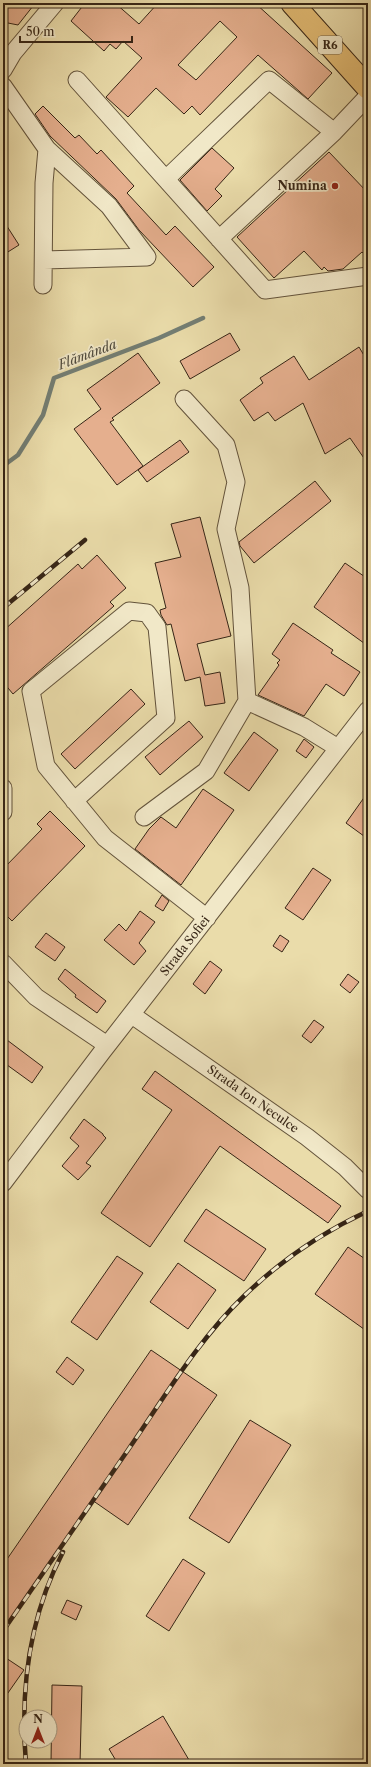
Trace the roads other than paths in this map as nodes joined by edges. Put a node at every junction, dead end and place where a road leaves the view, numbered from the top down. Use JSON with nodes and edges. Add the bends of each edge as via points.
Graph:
{"nodes":[{"id":1,"x":55,"y":3,"type":"edge"},
{"id":2,"x":292,"y":3,"type":"edge"},
{"id":3,"x":3,"y":70,"type":"edge"},
{"id":4,"x":77,"y":80,"type":"dead end"},
{"id":5,"x":3,"y":86,"type":"edge"},
{"id":6,"x":368,"y":88,"type":"edge"},
{"id":7,"x":368,"y":96,"type":"edge"},
{"id":8,"x":334,"y":132,"type":"junction"},
{"id":9,"x":47,"y":149,"type":"junction"},
{"id":10,"x":166,"y":179,"type":"junction"},
{"id":11,"x":219,"y":239,"type":"junction"},
{"id":12,"x":44,"y":260,"type":"junction"},
{"id":13,"x":368,"y":276,"type":"edge"},
{"id":14,"x":43,"y":285,"type":"dead end"},
{"id":15,"x":184,"y":399,"type":"dead end"},
{"id":16,"x":247,"y":701,"type":"junction"},
{"id":17,"x":365,"y":719,"type":"edge"},
{"id":18,"x":338,"y":748,"type":"junction"},
{"id":19,"x":3,"y":788,"type":"edge"},
{"id":20,"x":74,"y":801,"type":"junction"},
{"id":21,"x":3,"y":812,"type":"edge"},
{"id":22,"x":144,"y":817,"type":"dead end"},
{"id":23,"x":206,"y":918,"type":"junction"},
{"id":24,"x":3,"y":963,"type":"edge"},
{"id":25,"x":132,"y":1015,"type":"junction"},
{"id":26,"x":107,"y":1045,"type":"junction"},
{"id":27,"x":3,"y":1183,"type":"edge"},
{"id":28,"x":368,"y":1190,"type":"edge"}],
"edges":[{"from":1,"to":3,"type":"street","via":[[13,53]]},
{"from":2,"to":6,"type":"highway","number":"R6"},
{"from":4,"to":10,"type":"street"},
{"from":5,"to":9,"type":"street"},
{"from":7,"to":8,"type":"street"},
{"from":8,"to":10,"type":"street","via":[[269,80]]},
{"from":8,"to":11,"type":"street"},
{"from":9,"to":12,"type":"street","via":[[44,183]]},
{"from":9,"to":12,"type":"street","via":[[109,206],[147,257]]},
{"from":10,"to":11,"type":"street"},
{"from":11,"to":13,"type":"street","via":[[265,290]]},
{"from":12,"to":14,"type":"street"},
{"from":15,"to":16,"type":"street","via":[[226,445],[236,482],[226,529],[240,588]]},
{"from":16,"to":18,"type":"street","via":[[304,727]]},
{"from":16,"to":22,"type":"street","via":[[206,771]]},
{"from":17,"to":18,"type":"street","name":"Strada Sofiei"},
{"from":18,"to":23,"type":"street","name":"Strada Sofiei"},
{"from":19,"to":21,"type":"street"},
{"from":20,"to":20,"type":"street","via":[[166,718],[157,627],[147,613],[129,611],[31,691],[46,766]]},
{"from":20,"to":23,"type":"street","via":[[105,838]]},
{"from":23,"to":25,"type":"street","name":"Strada Sofiei"},
{"from":24,"to":26,"type":"street","via":[[36,997]]},
{"from":25,"to":26,"type":"street","name":"Strada Sofiei"},
{"from":25,"to":28,"type":"street","name":"Strada Ion Neculce","via":[[308,1137]]},
{"from":26,"to":27,"type":"street","name":"Strada Sofiei"}]}
